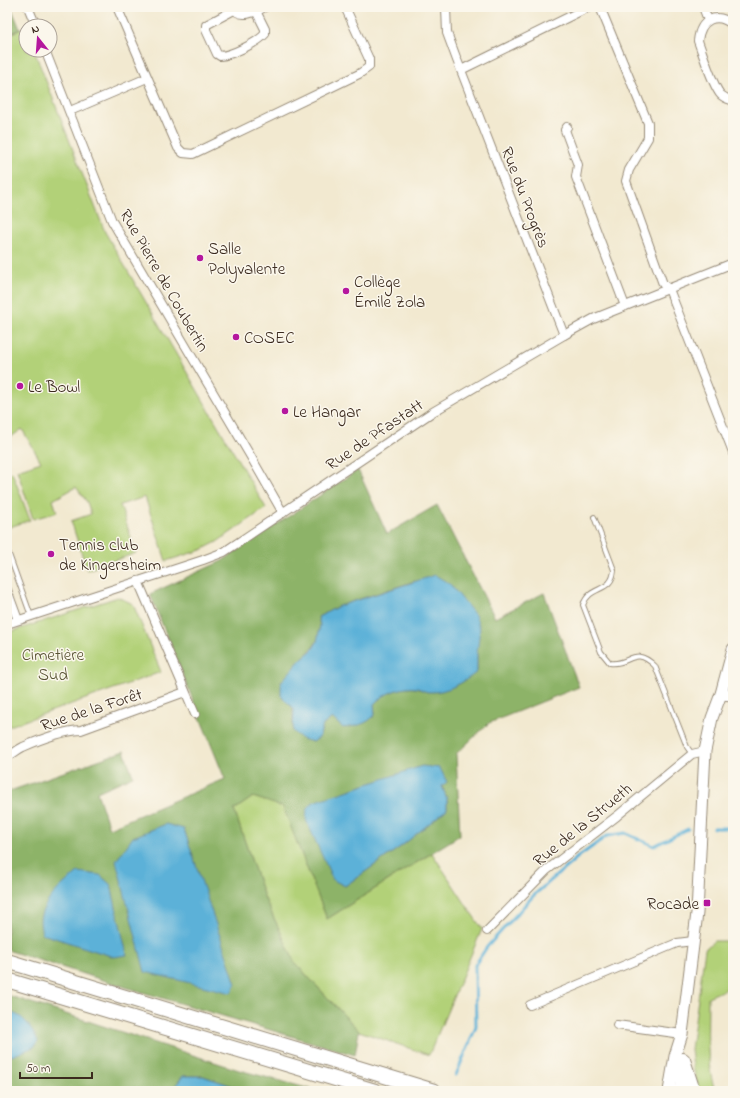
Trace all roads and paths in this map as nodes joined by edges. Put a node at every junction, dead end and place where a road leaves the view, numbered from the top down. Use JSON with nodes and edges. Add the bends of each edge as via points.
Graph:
{"nodes":[{"id":1,"x":28,"y":7,"type":"edge"},
{"id":2,"x":117,"y":7,"type":"edge"},
{"id":3,"x":265,"y":7,"type":"edge"},
{"id":4,"x":345,"y":7,"type":"edge"},
{"id":5,"x":446,"y":7,"type":"edge"},
{"id":6,"x":589,"y":7,"type":"edge"},
{"id":7,"x":600,"y":7,"type":"edge"},
{"id":8,"x":703,"y":7,"type":"edge"},
{"id":9,"x":233,"y":8,"type":"edge"},
{"id":10,"x":256,"y":11,"type":"junction"},
{"id":11,"x":33,"y":18,"type":"edge"},
{"id":12,"x":708,"y":20,"type":"junction"},
{"id":13,"x":733,"y":25,"type":"edge"},
{"id":14,"x":49,"y":58,"type":"edge"},
{"id":15,"x":461,"y":70,"type":"junction"},
{"id":16,"x":147,"y":78,"type":"junction"},
{"id":17,"x":733,"y":100,"type":"edge"},
{"id":18,"x":70,"y":111,"type":"junction"},
{"id":19,"x":567,"y":127,"type":"dead end"},
{"id":20,"x":733,"y":263,"type":"edge"},
{"id":21,"x":669,"y":289,"type":"junction"},
{"id":22,"x":625,"y":306,"type":"junction"},
{"id":23,"x":564,"y":335,"type":"junction"},
{"id":24,"x":733,"y":452,"type":"edge"},
{"id":25,"x":283,"y":513,"type":"junction"},
{"id":26,"x":594,"y":517,"type":"dead end"},
{"id":27,"x":7,"y":549,"type":"edge"},
{"id":28,"x":138,"y":582,"type":"junction"},
{"id":29,"x":7,"y":590,"type":"edge"},
{"id":30,"x":31,"y":616,"type":"junction"},
{"id":31,"x":18,"y":620,"type":"junction"},
{"id":32,"x":7,"y":624,"type":"edge"},
{"id":33,"x":733,"y":649,"type":"edge"},
{"id":34,"x":185,"y":692,"type":"junction"},
{"id":35,"x":721,"y":694,"type":"junction"},
{"id":36,"x":733,"y":695,"type":"edge"},
{"id":37,"x":194,"y":714,"type":"dead end"},
{"id":38,"x":705,"y":751,"type":"junction"},
{"id":39,"x":692,"y":754,"type":"junction"},
{"id":40,"x":7,"y":757,"type":"edge"},
{"id":41,"x":487,"y":931,"type":"dead end"},
{"id":42,"x":693,"y":941,"type":"junction"},
{"id":43,"x":7,"y":962,"type":"edge"},
{"id":44,"x":7,"y":980,"type":"edge"},
{"id":45,"x":530,"y":1005,"type":"dead end"},
{"id":46,"x":617,"y":1025,"type":"dead end"},
{"id":47,"x":682,"y":1034,"type":"junction"},
{"id":48,"x":683,"y":1060,"type":"junction"},
{"id":49,"x":374,"y":1091,"type":"edge"},
{"id":50,"x":434,"y":1091,"type":"edge"},
{"id":51,"x":669,"y":1091,"type":"edge"},
{"id":52,"x":680,"y":1091,"type":"edge"},
{"id":53,"x":693,"y":1091,"type":"edge"}],
"edges":[{"from":1,"to":11,"type":"street"},
{"from":2,"to":16,"type":"street"},
{"from":3,"to":10,"type":"street"},
{"from":4,"to":16,"type":"street","via":[[369,59],[369,67],[360,74],[194,154],[183,153],[178,148]]},
{"from":5,"to":15,"type":"street","name":"Rue du Progrès","via":[[447,33]]},
{"from":6,"to":15,"type":"street"},
{"from":7,"to":21,"type":"street","via":[[648,123],[648,138],[629,170],[626,181],[663,284]]},
{"from":8,"to":12,"type":"street"},
{"from":9,"to":10,"type":"street","via":[[244,14]]},
{"from":9,"to":10,"type":"street","via":[[206,25],[206,30],[220,56],[261,39],[265,29]]},
{"from":12,"to":13,"type":"street","via":[[717,18]]},
{"from":12,"to":17,"type":"street","via":[[699,33],[698,41],[717,89],[722,96]]},
{"from":14,"to":18,"type":"street","name":"Rue Pierre de Coubertin"},
{"from":15,"to":23,"type":"street","name":"Rue du Progrès"},
{"from":16,"to":18,"type":"street"},
{"from":18,"to":25,"type":"street","name":"Rue Pierre de Coubertin","via":[[112,221]]},
{"from":19,"to":22,"type":"street","via":[[565,130],[578,165],[576,177]]},
{"from":20,"to":21,"type":"street","name":"Rue de Pfastatt"},
{"from":21,"to":22,"type":"street","name":"Rue de Pfastatt"},
{"from":21,"to":24,"type":"street"},
{"from":22,"to":23,"type":"street","name":"Rue de Pfastatt"},
{"from":23,"to":25,"type":"street","name":"Rue de Pfastatt","via":[[431,413]]},
{"from":25,"to":28,"type":"street","name":"Rue de Pfastatt","via":[[224,552]]},
{"from":26,"to":39,"type":"lane","via":[[614,570],[610,584],[590,594],[583,605],[601,652],[610,663],[615,664],[639,656],[647,658],[655,666]]},
{"from":27,"to":30,"type":"lane"},
{"from":28,"to":30,"type":"street","name":"Rue de Pfastatt"},
{"from":28,"to":34,"type":"street","via":[[148,612]]},
{"from":29,"to":31,"type":"street"},
{"from":30,"to":31,"type":"street","name":"Rue de Pfastatt"},
{"from":31,"to":32,"type":"street","name":"Rue de Pfastatt"},
{"from":33,"to":35,"type":"main road"},
{"from":34,"to":37,"type":"street"},
{"from":34,"to":40,"type":"street","name":"Rue de la Forêt","via":[[81,730],[69,730],[22,748]]},
{"from":35,"to":36,"type":"main road"},
{"from":35,"to":38,"type":"main road","via":[[712,718]]},
{"from":38,"to":39,"type":"street","name":"Rue de la Strueth"},
{"from":38,"to":42,"type":"main road","via":[[697,913]]},
{"from":39,"to":41,"type":"street","name":"Rue de la Strueth","via":[[547,870]]},
{"from":42,"to":45,"type":"street","via":[[677,943]]},
{"from":42,"to":47,"type":"main road"},
{"from":43,"to":50,"type":"highway"},
{"from":44,"to":49,"type":"highway"},
{"from":46,"to":47,"type":"street"},
{"from":47,"to":48,"type":"main road"},
{"from":47,"to":51,"type":"main road"},
{"from":48,"to":52,"type":"main road"},
{"from":48,"to":53,"type":"highway"}]}
